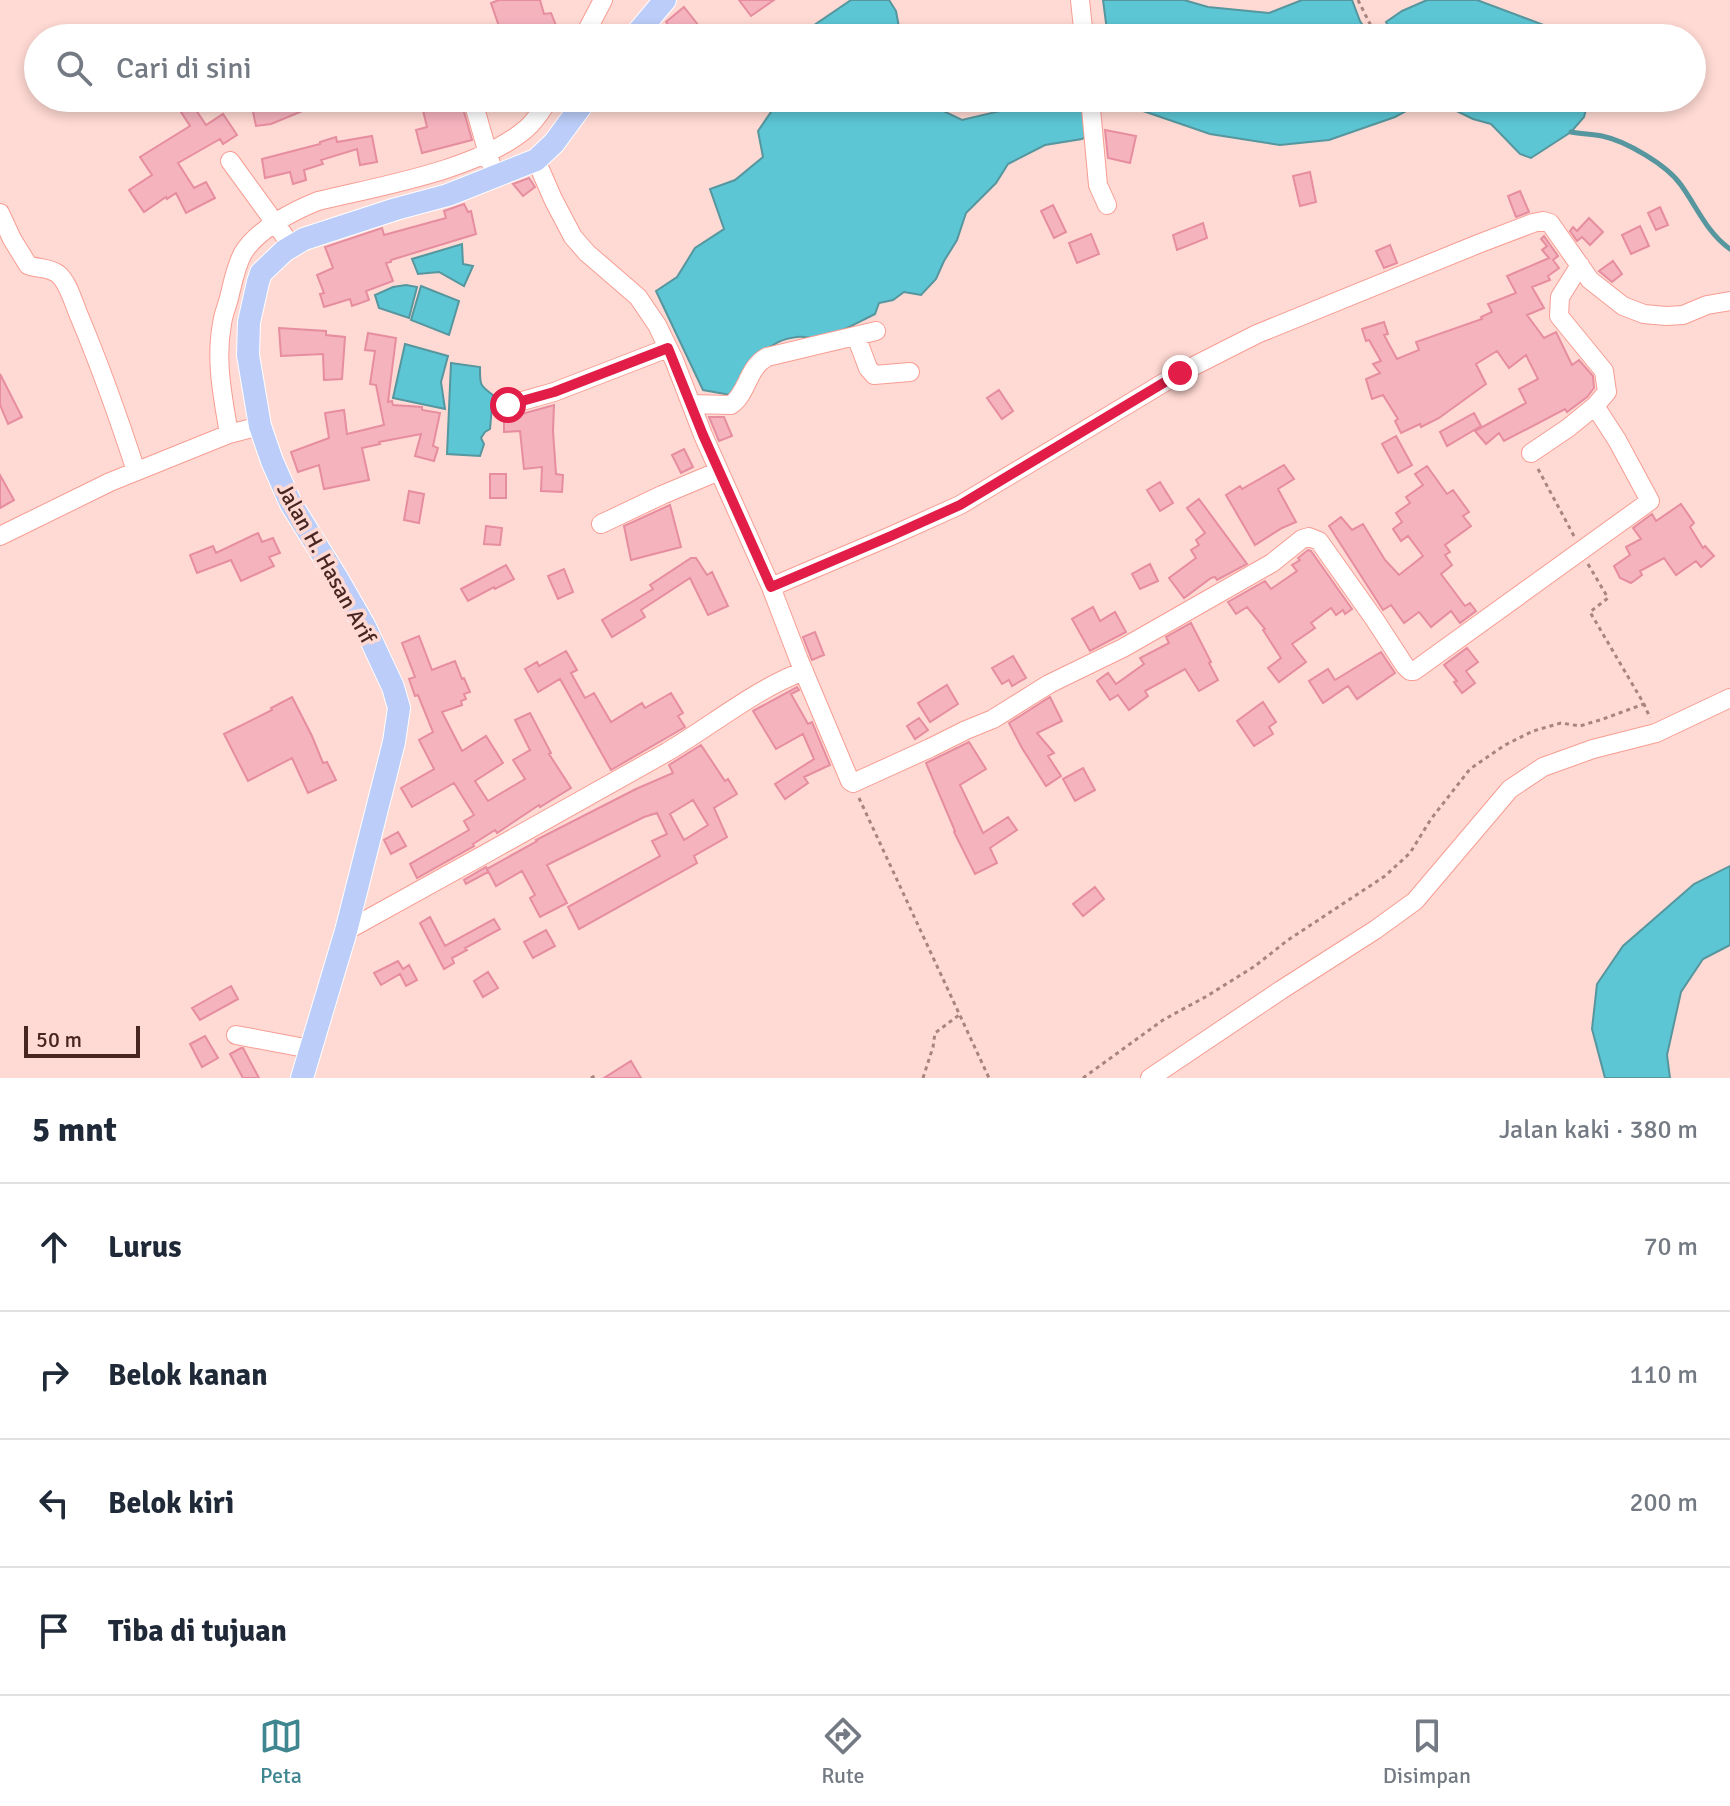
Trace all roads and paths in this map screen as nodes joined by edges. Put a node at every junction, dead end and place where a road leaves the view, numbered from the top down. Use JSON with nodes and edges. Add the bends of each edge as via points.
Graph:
{"nodes":[{"id":1,"x":603,"y":0,"type":"edge"},
{"id":2,"x":665,"y":0,"type":"edge"},
{"id":3,"x":1080,"y":0,"type":"edge"},
{"id":4,"x":1358,"y":0,"type":"edge"},
{"id":5,"x":590,"y":24,"type":"edge"},
{"id":6,"x":645,"y":24,"type":"edge"},
{"id":7,"x":1083,"y":24,"type":"edge"},
{"id":8,"x":1370,"y":24,"type":"edge"},
{"id":9,"x":476,"y":112,"type":"edge"},
{"id":10,"x":541,"y":112,"type":"edge"},
{"id":11,"x":577,"y":112,"type":"edge"},
{"id":12,"x":1091,"y":112,"type":"edge"},
{"id":13,"x":536,"y":160,"type":"junction"},
{"id":14,"x":230,"y":161,"type":"dead end"},
{"id":15,"x":491,"y":165,"type":"junction"},
{"id":16,"x":1107,"y":205,"type":"dead end"},
{"id":17,"x":0,"y":213,"type":"edge"},
{"id":18,"x":282,"y":234,"type":"junction"},
{"id":19,"x":1580,"y":265,"type":"junction"},
{"id":20,"x":1730,"y":301,"type":"edge"},
{"id":21,"x":876,"y":331,"type":"dead end"},
{"id":22,"x":856,"y":336,"type":"junction"},
{"id":23,"x":668,"y":348,"type":"junction"},
{"id":24,"x":910,"y":372,"type":"dead end"},
{"id":25,"x":508,"y":405,"type":"dead end"},
{"id":26,"x":704,"y":405,"type":"junction"},
{"id":27,"x":1595,"y":406,"type":"junction"},
{"id":28,"x":244,"y":430,"type":"junction"},
{"id":29,"x":1531,"y":453,"type":"joint"},
{"id":30,"x":136,"y":471,"type":"junction"},
{"id":31,"x":719,"y":471,"type":"junction"},
{"id":32,"x":601,"y":524,"type":"dead end"},
{"id":33,"x":0,"y":536,"type":"edge"},
{"id":34,"x":1581,"y":551,"type":"junction"},
{"id":35,"x":771,"y":587,"type":"junction"},
{"id":36,"x":804,"y":671,"type":"junction"},
{"id":37,"x":1730,"y":698,"type":"edge"},
{"id":38,"x":1644,"y":704,"type":"junction"},
{"id":39,"x":1656,"y":733,"type":"junction"},
{"id":40,"x":853,"y":783,"type":"junction"},
{"id":41,"x":346,"y":931,"type":"junction"},
{"id":42,"x":960,"y":1014,"type":"junction"},
{"id":43,"x":236,"y":1035,"type":"dead end"},
{"id":44,"x":310,"y":1049,"type":"junction"},
{"id":45,"x":596,"y":1075,"type":"dead end"},
{"id":46,"x":302,"y":1078,"type":"edge"},
{"id":47,"x":591,"y":1078,"type":"edge"},
{"id":48,"x":923,"y":1078,"type":"edge"},
{"id":49,"x":989,"y":1078,"type":"edge"},
{"id":50,"x":1083,"y":1078,"type":"edge"},
{"id":51,"x":1150,"y":1078,"type":"edge"}],
"edges":[{"from":1,"to":5,"type":"street"},
{"from":2,"to":6,"type":"main road"},
{"from":3,"to":7,"type":"street"},
{"from":4,"to":8,"type":"path"},
{"from":9,"to":15,"type":"street"},
{"from":10,"to":15,"type":"street"},
{"from":11,"to":13,"type":"main road","name":"Jalan H. Hasan Arif"},
{"from":12,"to":16,"type":"street","via":[[1098,185]]},
{"from":13,"to":15,"type":"main road","name":"Jalan H. Hasan Arif"},
{"from":13,"to":23,"type":"street","via":[[573,237],[638,297]]},
{"from":14,"to":18,"type":"street"},
{"from":15,"to":18,"type":"main road","name":"Jalan H. Hasan Arif","via":[[448,195],[304,239]]},
{"from":15,"to":18,"type":"street","via":[[448,168],[318,201],[300,208]]},
{"from":17,"to":30,"type":"street","via":[[28,265],[57,273],[68,288]]},
{"from":18,"to":28,"type":"main road","name":"Jalan H. Hasan Arif","via":[[261,273],[251,311]]},
{"from":18,"to":28,"type":"street","via":[[244,252],[222,322],[220,377]]},
{"from":19,"to":20,"type":"street","via":[[1603,292],[1644,314],[1683,315]]},
{"from":19,"to":27,"type":"street","via":[[1560,297],[1559,316],[1604,371],[1607,392]]},
{"from":19,"to":35,"type":"street","via":[[1546,222],[1478,244],[1210,356],[960,505]]},
{"from":21,"to":22,"type":"street"},
{"from":22,"to":24,"type":"street","via":[[874,375]]},
{"from":22,"to":26,"type":"street","via":[[767,357],[731,405]]},
{"from":23,"to":25,"type":"street"},
{"from":23,"to":26,"type":"street"},
{"from":26,"to":31,"type":"street"},
{"from":27,"to":29,"type":"street"},
{"from":27,"to":34,"type":"street","via":[[1650,501]]},
{"from":28,"to":30,"type":"street"},
{"from":28,"to":41,"type":"main road","name":"Jalan H. Hasan Arif","via":[[272,461],[291,504],[365,627],[399,708]]},
{"from":29,"to":34,"type":"path"},
{"from":30,"to":33,"type":"street"},
{"from":31,"to":32,"type":"street"},
{"from":31,"to":35,"type":"street"},
{"from":34,"to":38,"type":"path","via":[[1608,598],[1590,612]]},
{"from":34,"to":40,"type":"street","via":[[1410,671],[1319,541],[1302,539],[1272,563],[993,719]]},
{"from":35,"to":36,"type":"street"},
{"from":36,"to":40,"type":"street"},
{"from":36,"to":41,"type":"street"},
{"from":37,"to":39,"type":"street"},
{"from":38,"to":39,"type":"path"},
{"from":38,"to":50,"type":"path","via":[[1580,726],[1561,723],[1533,731],[1505,745],[1470,769],[1410,853],[1385,876]]},
{"from":39,"to":51,"type":"street","via":[[1543,767],[1510,789],[1415,901]]},
{"from":40,"to":42,"type":"path"},
{"from":41,"to":44,"type":"main road","name":"Jalan H. Hasan Arif"},
{"from":42,"to":48,"type":"path","via":[[935,1033]]},
{"from":42,"to":49,"type":"path"},
{"from":43,"to":44,"type":"street"},
{"from":44,"to":46,"type":"main road","name":"Jalan H. Hasan Arif"},
{"from":45,"to":47,"type":"path"}]}
